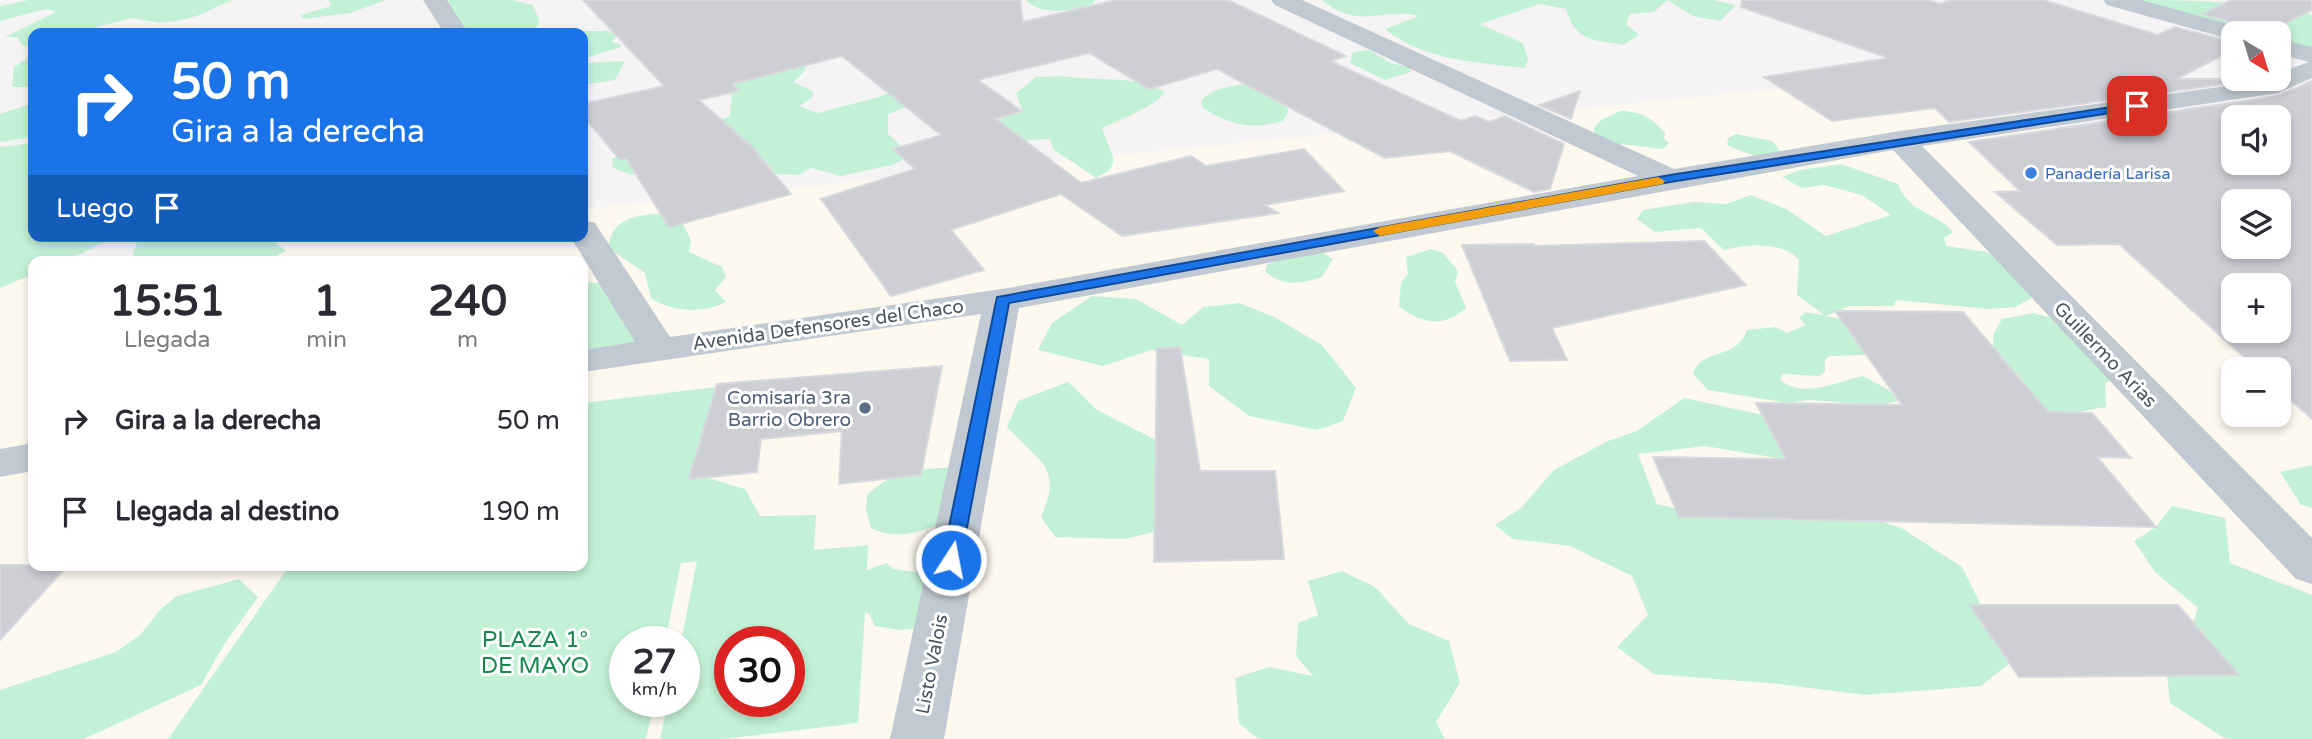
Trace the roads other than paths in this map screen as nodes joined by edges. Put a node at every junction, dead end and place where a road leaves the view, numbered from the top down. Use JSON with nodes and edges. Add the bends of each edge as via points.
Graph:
{"nodes":[{"id":1,"x":435,"y":0,"type":"edge"},
{"id":2,"x":1283,"y":0,"type":"edge"},
{"id":3,"x":2115,"y":0,"type":"edge"},
{"id":4,"x":453,"y":28,"type":"edge"},
{"id":5,"x":2221,"y":29,"type":"edge"},
{"id":6,"x":2291,"y":49,"type":"edge"},
{"id":7,"x":2312,"y":55,"type":"edge"},
{"id":8,"x":2312,"y":69,"type":"edge"},
{"id":9,"x":1900,"y":141,"type":"junction"},
{"id":10,"x":1670,"y":179,"type":"junction"},
{"id":11,"x":588,"y":238,"type":"edge"},
{"id":12,"x":1002,"y":300,"type":"junction"},
{"id":13,"x":658,"y":348,"type":"junction"},
{"id":14,"x":588,"y":360,"type":"edge"},
{"id":15,"x":28,"y":458,"type":"edge"},
{"id":16,"x":0,"y":463,"type":"edge"},
{"id":17,"x":2312,"y":567,"type":"edge"},
{"id":18,"x":917,"y":739,"type":"edge"}],
"edges":[{"from":1,"to":4,"type":"street"},
{"from":2,"to":10,"type":"street"},
{"from":3,"to":5,"type":"street"},
{"from":6,"to":7,"type":"street"},
{"from":8,"to":9,"type":"street","name":"Avenida Defensores del Chaco","via":[[2268,87]]},
{"from":9,"to":10,"type":"street","name":"Avenida Defensores del Chaco"},
{"from":9,"to":17,"type":"street","name":"Guillermo Arias"},
{"from":10,"to":12,"type":"street","name":"Avenida Defensores del Chaco"},
{"from":11,"to":13,"type":"street"},
{"from":12,"to":13,"type":"street","name":"Avenida Defensores del Chaco"},
{"from":12,"to":18,"type":"street","name":"Listo Valois"},
{"from":13,"to":14,"type":"street","name":"Avenida Defensores del Chaco"},
{"from":15,"to":16,"type":"street"}]}
